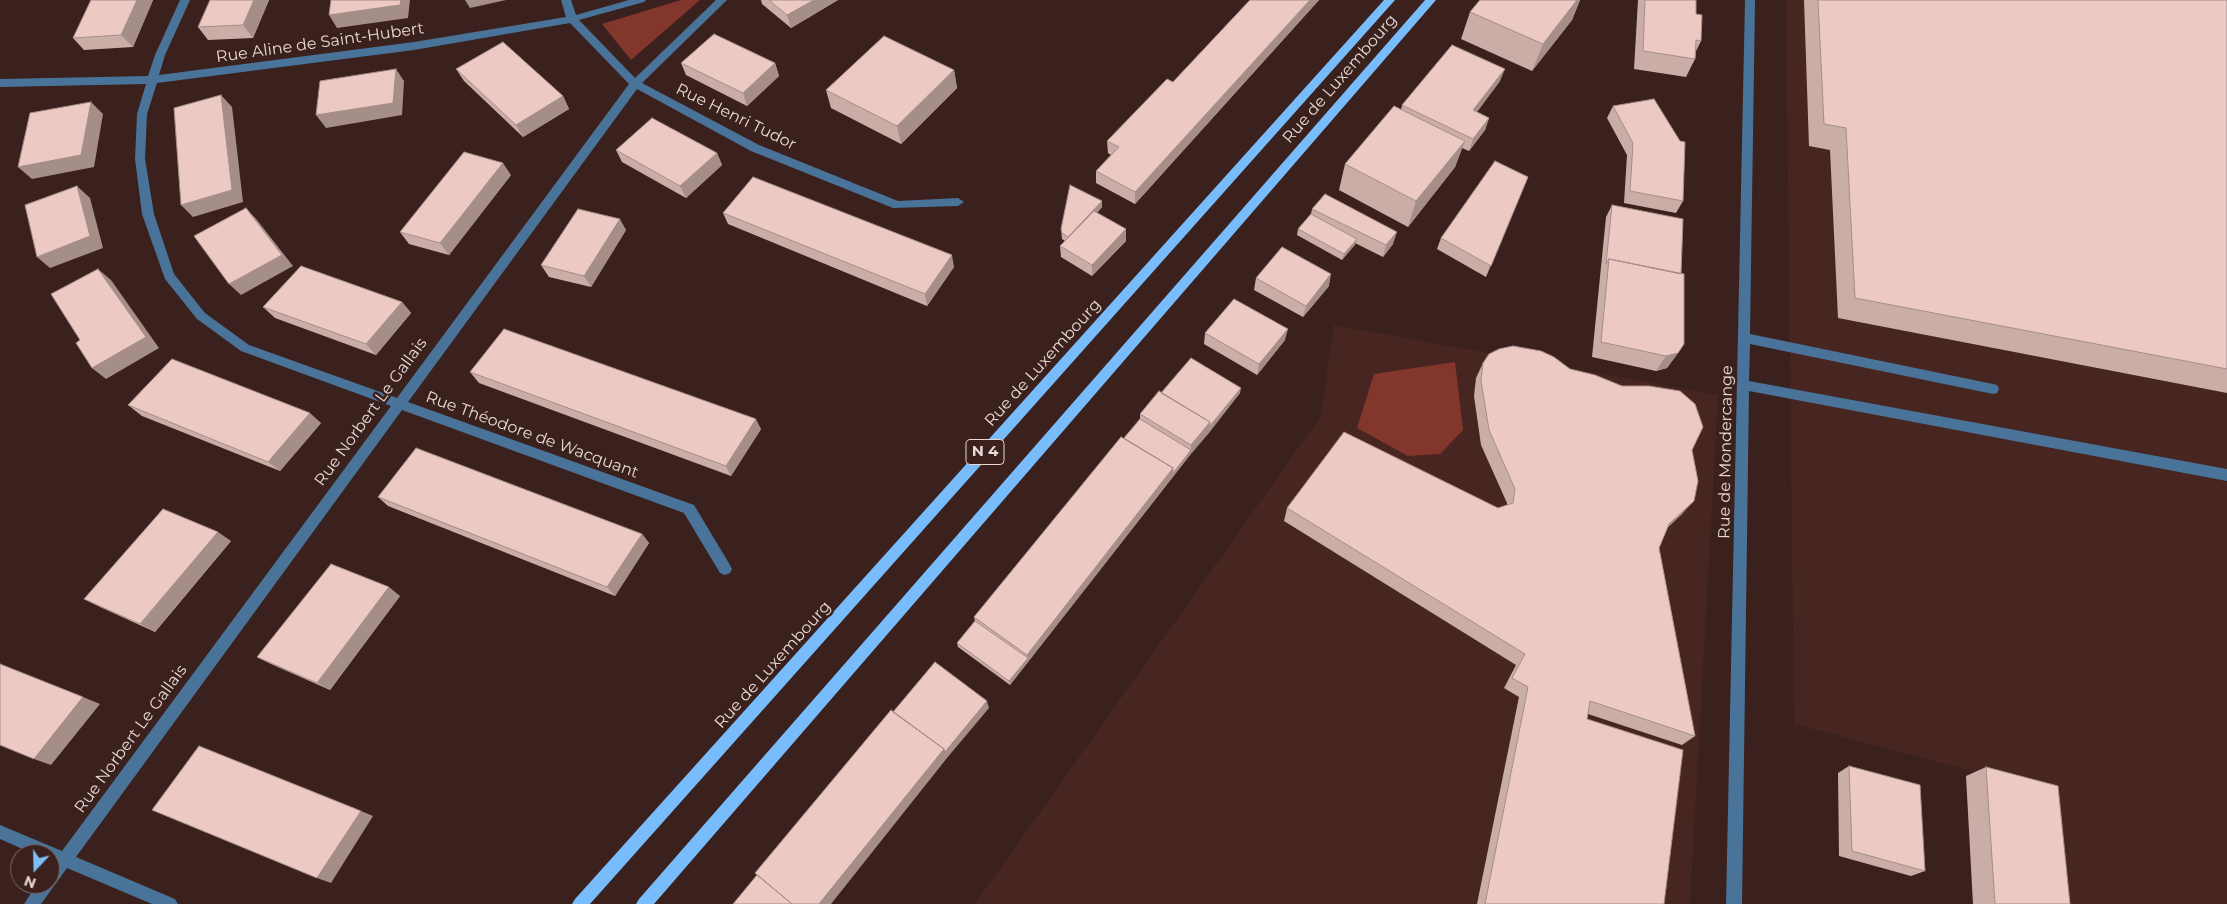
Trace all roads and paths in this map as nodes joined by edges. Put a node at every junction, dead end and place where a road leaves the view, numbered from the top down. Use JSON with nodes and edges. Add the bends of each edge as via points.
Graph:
{"nodes":[{"id":1,"x":185,"y":0,"type":"edge"},
{"id":2,"x":566,"y":0,"type":"edge"},
{"id":3,"x":641,"y":0,"type":"edge"},
{"id":4,"x":722,"y":0,"type":"edge"},
{"id":5,"x":1390,"y":0,"type":"edge"},
{"id":6,"x":1431,"y":0,"type":"edge"},
{"id":7,"x":1750,"y":0,"type":"edge"},
{"id":8,"x":572,"y":19,"type":"junction"},
{"id":9,"x":152,"y":80,"type":"junction"},
{"id":10,"x":0,"y":83,"type":"edge"},
{"id":11,"x":635,"y":84,"type":"junction"},
{"id":12,"x":958,"y":202,"type":"dead end"},
{"id":13,"x":1744,"y":338,"type":"junction"},
{"id":14,"x":1744,"y":385,"type":"junction"},
{"id":15,"x":1993,"y":389,"type":"dead end"},
{"id":16,"x":399,"y":404,"type":"junction"},
{"id":17,"x":2227,"y":475,"type":"edge"},
{"id":18,"x":725,"y":569,"type":"dead end"},
{"id":19,"x":0,"y":832,"type":"edge"},
{"id":20,"x":64,"y":859,"type":"junction"},
{"id":21,"x":60,"y":865,"type":"edge"},
{"id":22,"x":170,"y":904,"type":"edge"},
{"id":23,"x":580,"y":904,"type":"edge"},
{"id":24,"x":644,"y":904,"type":"edge"},
{"id":25,"x":1734,"y":904,"type":"edge"}],
"edges":[{"from":1,"to":9,"type":"street","name":"Rue Théodore de Wacquant"},
{"from":2,"to":8,"type":"street","name":"Rue Henri Tudor"},
{"from":3,"to":8,"type":"street","name":"Rue Aline de Saint-Hubert"},
{"from":4,"to":11,"type":"street","name":"Rue Norbert Le Gallais"},
{"from":5,"to":23,"type":"main road","name":"Rue de Luxembourg","number":"N 4"},
{"from":6,"to":24,"type":"main road","name":"Rue de Luxembourg","number":"N 4"},
{"from":7,"to":13,"type":"street","name":"Rue de Mondercange"},
{"from":8,"to":9,"type":"street","name":"Rue Aline de Saint-Hubert","via":[[404,47]]},
{"from":8,"to":11,"type":"street","name":"Rue Henri Tudor"},
{"from":9,"to":10,"type":"street","name":"Rue Aline de Saint-Hubert"},
{"from":9,"to":16,"type":"street","name":"Rue Théodore de Wacquant","via":[[142,114],[140,160],[148,214],[169,276],[201,316],[245,348]]},
{"from":11,"to":12,"type":"street","name":"Rue Henri Tudor","via":[[755,148],[897,205]]},
{"from":11,"to":16,"type":"street","name":"Rue Norbert Le Gallais"},
{"from":13,"to":14,"type":"street","name":"Rue de Mondercange"},
{"from":13,"to":15,"type":"street"},
{"from":14,"to":17,"type":"street"},
{"from":14,"to":25,"type":"street","name":"Rue de Mondercange"},
{"from":16,"to":18,"type":"street","name":"Rue Théodore de Wacquant","via":[[689,509]]},
{"from":16,"to":20,"type":"street","name":"Rue Norbert Le Gallais"},
{"from":19,"to":20,"type":"street"},
{"from":20,"to":21,"type":"street","name":"Rue Norbert Le Gallais"},
{"from":20,"to":22,"type":"street"}]}
